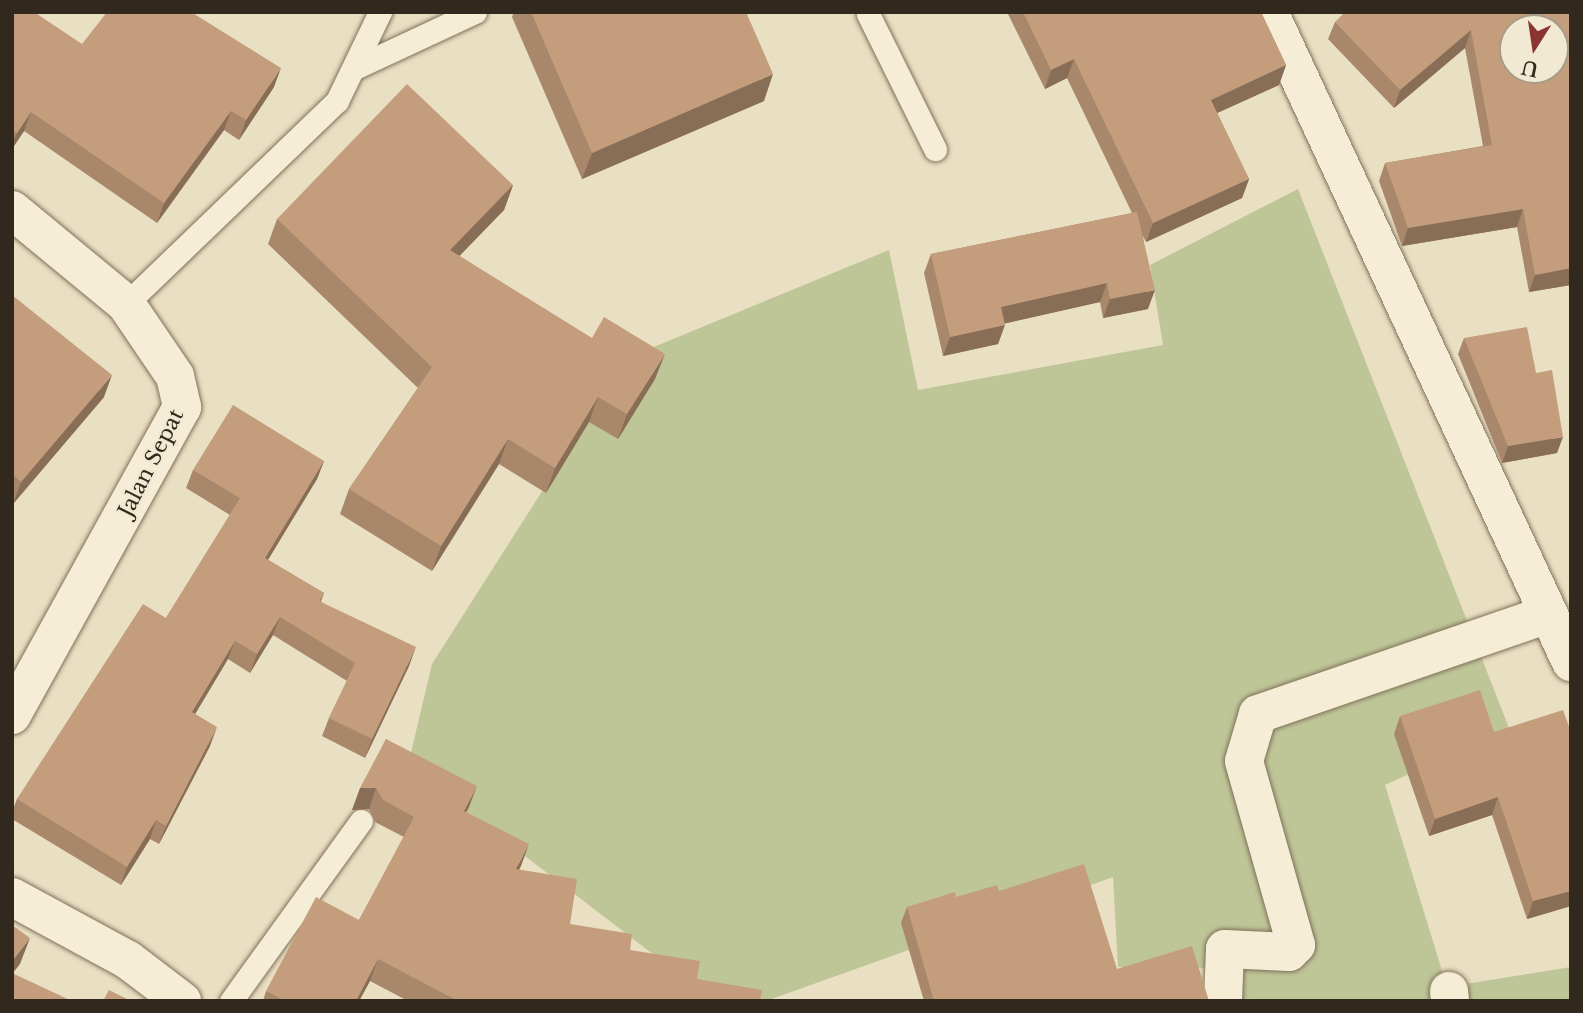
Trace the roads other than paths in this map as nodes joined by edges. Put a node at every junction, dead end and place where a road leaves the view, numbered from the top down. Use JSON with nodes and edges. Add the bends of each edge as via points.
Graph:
{"nodes":[{"id":1,"x":380,"y":12,"type":"edge"},
{"id":2,"x":475,"y":12,"type":"edge"},
{"id":3,"x":1269,"y":12,"type":"edge"},
{"id":4,"x":868,"y":13,"type":"edge"},
{"id":5,"x":359,"y":66,"type":"junction"},
{"id":6,"x":935,"y":149,"type":"dead end"},
{"id":7,"x":12,"y":210,"type":"edge"},
{"id":8,"x":126,"y":304,"type":"junction"},
{"id":9,"x":1548,"y":614,"type":"junction"},
{"id":10,"x":1571,"y":662,"type":"edge"},
{"id":11,"x":12,"y":715,"type":"edge"},
{"id":12,"x":361,"y":821,"type":"dead end"},
{"id":13,"x":12,"y":897,"type":"edge"},
{"id":14,"x":182,"y":1001,"type":"edge"},
{"id":15,"x":231,"y":1001,"type":"edge"},
{"id":16,"x":1223,"y":1001,"type":"edge"}],
"edges":[{"from":1,"to":5,"type":"lane"},
{"from":2,"to":5,"type":"lane"},
{"from":3,"to":9,"type":"street"},
{"from":4,"to":6,"type":"lane"},
{"from":5,"to":8,"type":"lane","via":[[337,101]]},
{"from":7,"to":8,"type":"street","name":"Jalan Sepat"},
{"from":8,"to":11,"type":"street","name":"Jalan Sepat","via":[[175,376],[182,407]]},
{"from":9,"to":10,"type":"street"},
{"from":9,"to":16,"type":"street","via":[[1258,713],[1244,761],[1296,945],[1289,952],[1226,949]]},
{"from":12,"to":15,"type":"lane"},
{"from":13,"to":14,"type":"street","via":[[128,960]]}]}
